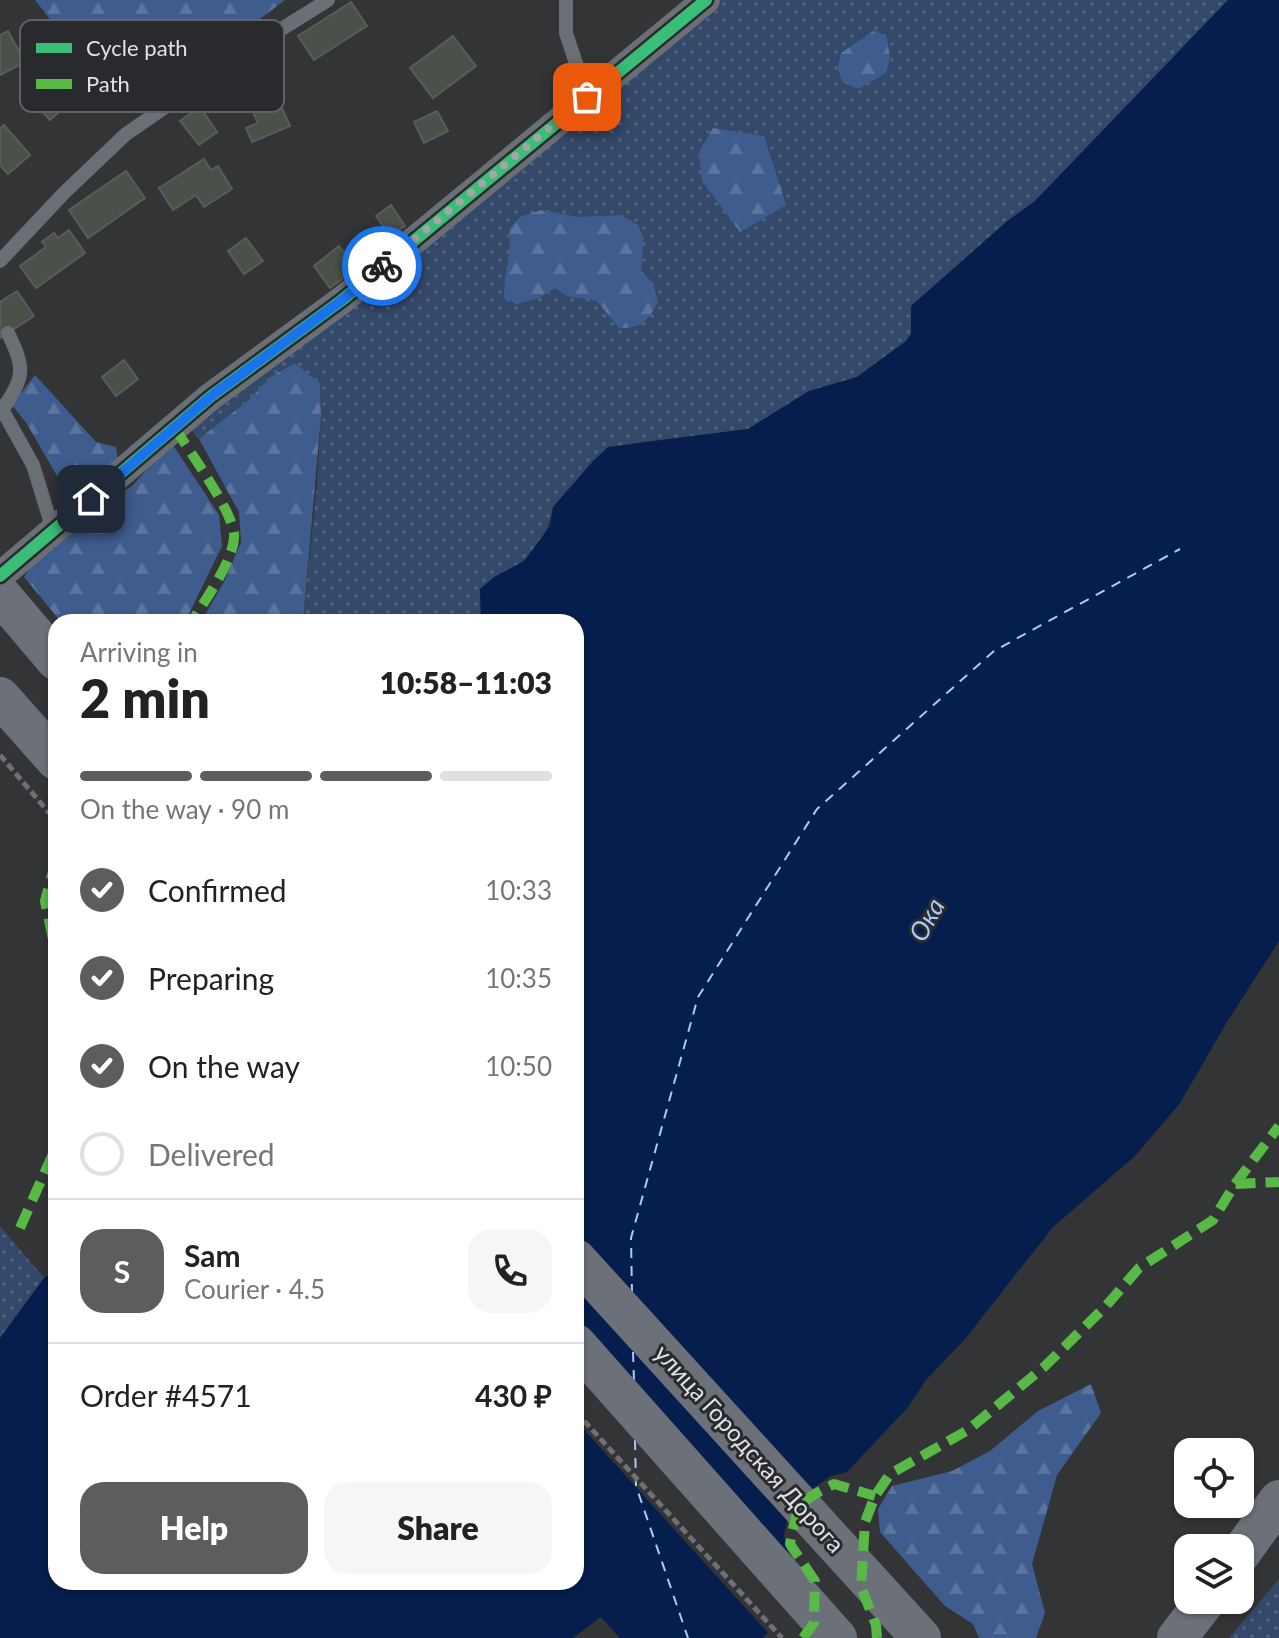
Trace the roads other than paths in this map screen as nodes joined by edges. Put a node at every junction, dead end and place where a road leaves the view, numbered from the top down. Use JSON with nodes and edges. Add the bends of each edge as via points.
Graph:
{"nodes":[{"id":1,"x":328,"y":0,"type":"edge"},
{"id":2,"x":566,"y":0,"type":"edge"},
{"id":3,"x":706,"y":0,"type":"edge"},
{"id":4,"x":284,"y":28,"type":"edge"},
{"id":5,"x":587,"y":97,"type":"junction"},
{"id":6,"x":158,"y":112,"type":"edge"},
{"id":7,"x":0,"y":261,"type":"edge"},
{"id":8,"x":8,"y":333,"type":"dead end"},
{"id":9,"x":1,"y":408,"type":"edge"},
{"id":10,"x":53,"y":530,"type":"junction"},
{"id":11,"x":0,"y":576,"type":"edge"},
{"id":12,"x":0,"y":594,"type":"edge"},
{"id":13,"x":48,"y":651,"type":"edge"},
{"id":14,"x":0,"y":697,"type":"edge"},
{"id":15,"x":48,"y":751,"type":"edge"},
{"id":16,"x":584,"y":1268,"type":"edge"},
{"id":17,"x":584,"y":1353,"type":"edge"},
{"id":18,"x":1279,"y":1500,"type":"edge"},
{"id":19,"x":1254,"y":1535,"type":"edge"},
{"id":20,"x":1195,"y":1614,"type":"edge"},
{"id":21,"x":837,"y":1638,"type":"edge"},
{"id":22,"x":921,"y":1638,"type":"edge"},
{"id":23,"x":1177,"y":1638,"type":"edge"}],
"edges":[{"from":1,"to":4,"type":"lane"},
{"from":2,"to":5,"type":"lane","via":[[566,33]]},
{"from":3,"to":5,"type":"street"},
{"from":5,"to":10,"type":"street","via":[[342,300],[210,397]]},
{"from":6,"to":7,"type":"lane","via":[[126,134]]},
{"from":8,"to":9,"type":"lane","via":[[22,372]]},
{"from":9,"to":10,"type":"lane","via":[[33,465]]},
{"from":10,"to":11,"type":"street"},
{"from":12,"to":13,"type":"main road"},
{"from":14,"to":15,"type":"main road"},
{"from":16,"to":22,"type":"main road","name":"улица Городская Дорога"},
{"from":17,"to":21,"type":"main road"},
{"from":18,"to":19,"type":"main road"},
{"from":20,"to":23,"type":"main road"}]}
